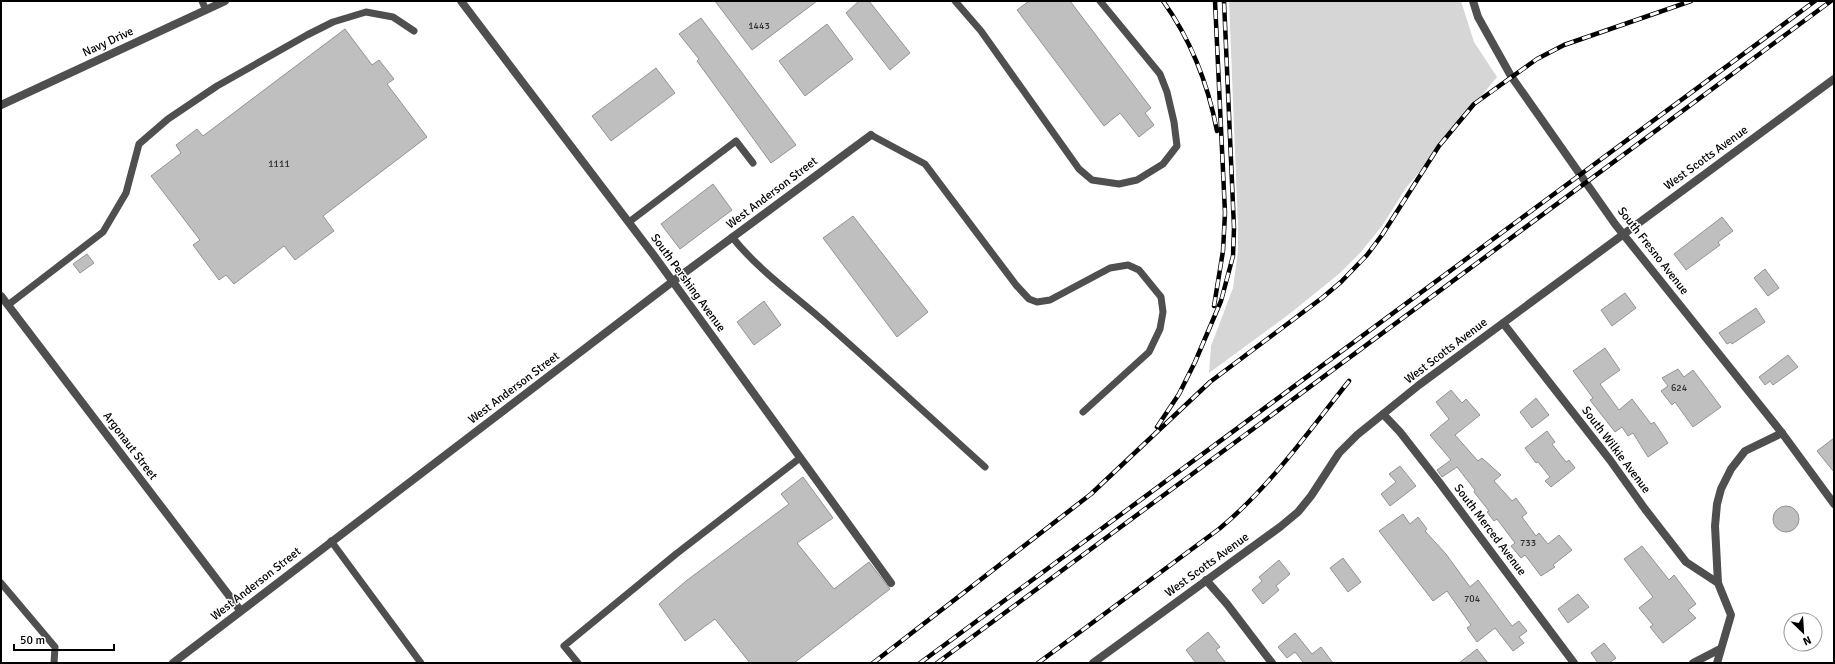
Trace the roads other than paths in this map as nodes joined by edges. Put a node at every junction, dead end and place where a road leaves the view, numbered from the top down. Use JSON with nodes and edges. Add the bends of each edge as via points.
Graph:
{"nodes":[{"id":1,"x":202,"y":1,"type":"edge"},
{"id":2,"x":225,"y":1,"type":"edge"},
{"id":3,"x":461,"y":1,"type":"edge"},
{"id":4,"x":955,"y":1,"type":"edge"},
{"id":5,"x":1100,"y":1,"type":"edge"},
{"id":6,"x":1473,"y":1,"type":"edge"},
{"id":7,"x":206,"y":10,"type":"junction"},
{"id":8,"x":414,"y":31,"type":"dead end"},
{"id":9,"x":1834,"y":79,"type":"edge"},
{"id":10,"x":1,"y":105,"type":"edge"},
{"id":11,"x":871,"y":135,"type":"joint"},
{"id":12,"x":753,"y":163,"type":"dead end"},
{"id":13,"x":628,"y":222,"type":"junction"},
{"id":14,"x":1623,"y":234,"type":"junction"},
{"id":15,"x":732,"y":238,"type":"junction"},
{"id":16,"x":672,"y":282,"type":"junction"},
{"id":17,"x":1,"y":296,"type":"edge"},
{"id":18,"x":8,"y":305,"type":"junction"},
{"id":19,"x":1503,"y":323,"type":"junction"},
{"id":20,"x":1084,"y":412,"type":"dead end"},
{"id":21,"x":1383,"y":414,"type":"junction"},
{"id":22,"x":1782,"y":433,"type":"junction"},
{"id":23,"x":800,"y":458,"type":"junction"},
{"id":24,"x":985,"y":467,"type":"dead end"},
{"id":25,"x":1834,"y":504,"type":"edge"},
{"id":26,"x":331,"y":541,"type":"junction"},
{"id":27,"x":1206,"y":580,"type":"junction"},
{"id":28,"x":1,"y":583,"type":"edge"},
{"id":29,"x":891,"y":583,"type":"dead end"},
{"id":30,"x":1718,"y":583,"type":"junction"},
{"id":31,"x":240,"y":610,"type":"junction"},
{"id":32,"x":1720,"y":649,"type":"junction"},
{"id":33,"x":54,"y":663,"type":"edge"},
{"id":34,"x":173,"y":663,"type":"edge"},
{"id":35,"x":421,"y":663,"type":"edge"},
{"id":36,"x":578,"y":663,"type":"edge"},
{"id":37,"x":1093,"y":663,"type":"edge"},
{"id":38,"x":1272,"y":663,"type":"edge"},
{"id":39,"x":1574,"y":663,"type":"edge"},
{"id":40,"x":1693,"y":663,"type":"edge"},
{"id":41,"x":1717,"y":663,"type":"edge"}],
"edges":[{"from":1,"to":7,"type":"lane"},
{"from":2,"to":7,"type":"street","name":"Navy Drive"},
{"from":3,"to":13,"type":"street","name":"South Pershing Avenue"},
{"from":4,"to":5,"type":"lane","via":[[981,31],[1079,169],[1092,180],[1119,184],[1137,180],[1163,164],[1177,146],[1167,92],[1160,74]]},
{"from":6,"to":14,"type":"street","name":"South Fresno Avenue","via":[[1478,17],[1512,76]]},
{"from":7,"to":10,"type":"street","name":"Navy Drive"},
{"from":8,"to":18,"type":"lane","via":[[393,17],[366,12],[333,22],[217,86],[168,119],[140,144],[126,193],[103,232]]},
{"from":9,"to":14,"type":"street","name":"West Scotts Avenue"},
{"from":11,"to":15,"type":"street","name":"West Anderson Street"},
{"from":11,"to":20,"type":"lane","via":[[925,164],[1016,285],[1029,298],[1037,302],[1050,300],[1110,268],[1128,265],[1140,270],[1161,297],[1163,312],[1160,329],[1149,352]]},
{"from":12,"to":13,"type":"lane","via":[[736,141]]},
{"from":13,"to":16,"type":"street","name":"South Pershing Avenue"},
{"from":14,"to":19,"type":"street","name":"West Scotts Avenue"},
{"from":14,"to":22,"type":"street","name":"South Fresno Avenue"},
{"from":15,"to":16,"type":"street","name":"West Anderson Street"},
{"from":15,"to":24,"type":"lane","via":[[770,277],[827,324]]},
{"from":16,"to":23,"type":"street","name":"South Pershing Avenue"},
{"from":16,"to":26,"type":"street","name":"West Anderson Street"},
{"from":17,"to":18,"type":"street","name":"Argonaut Street"},
{"from":18,"to":31,"type":"street","name":"Argonaut Street"},
{"from":19,"to":21,"type":"street","name":"West Scotts Avenue"},
{"from":19,"to":30,"type":"street","name":"South Wilkie Avenue","via":[[1686,562]]},
{"from":21,"to":27,"type":"street","name":"West Scotts Avenue","via":[[1339,453],[1298,512],[1280,528]]},
{"from":21,"to":39,"type":"street","name":"South Merced Avenue","via":[[1434,476]]},
{"from":22,"to":25,"type":"street","name":"South Fresno Avenue"},
{"from":22,"to":30,"type":"street","via":[[1745,452],[1721,489],[1715,526]]},
{"from":23,"to":29,"type":"street","name":"South Pershing Avenue"},
{"from":23,"to":36,"type":"lane","via":[[676,554],[564,646]]},
{"from":26,"to":31,"type":"street","name":"West Anderson Street"},
{"from":26,"to":35,"type":"lane"},
{"from":27,"to":37,"type":"street","name":"West Scotts Avenue"},
{"from":27,"to":38,"type":"street"},
{"from":28,"to":33,"type":"lane","via":[[55,646]]},
{"from":30,"to":32,"type":"street","via":[[1731,615]]},
{"from":31,"to":34,"type":"street","name":"West Anderson Street"},
{"from":32,"to":40,"type":"street"},
{"from":32,"to":41,"type":"street"}]}
